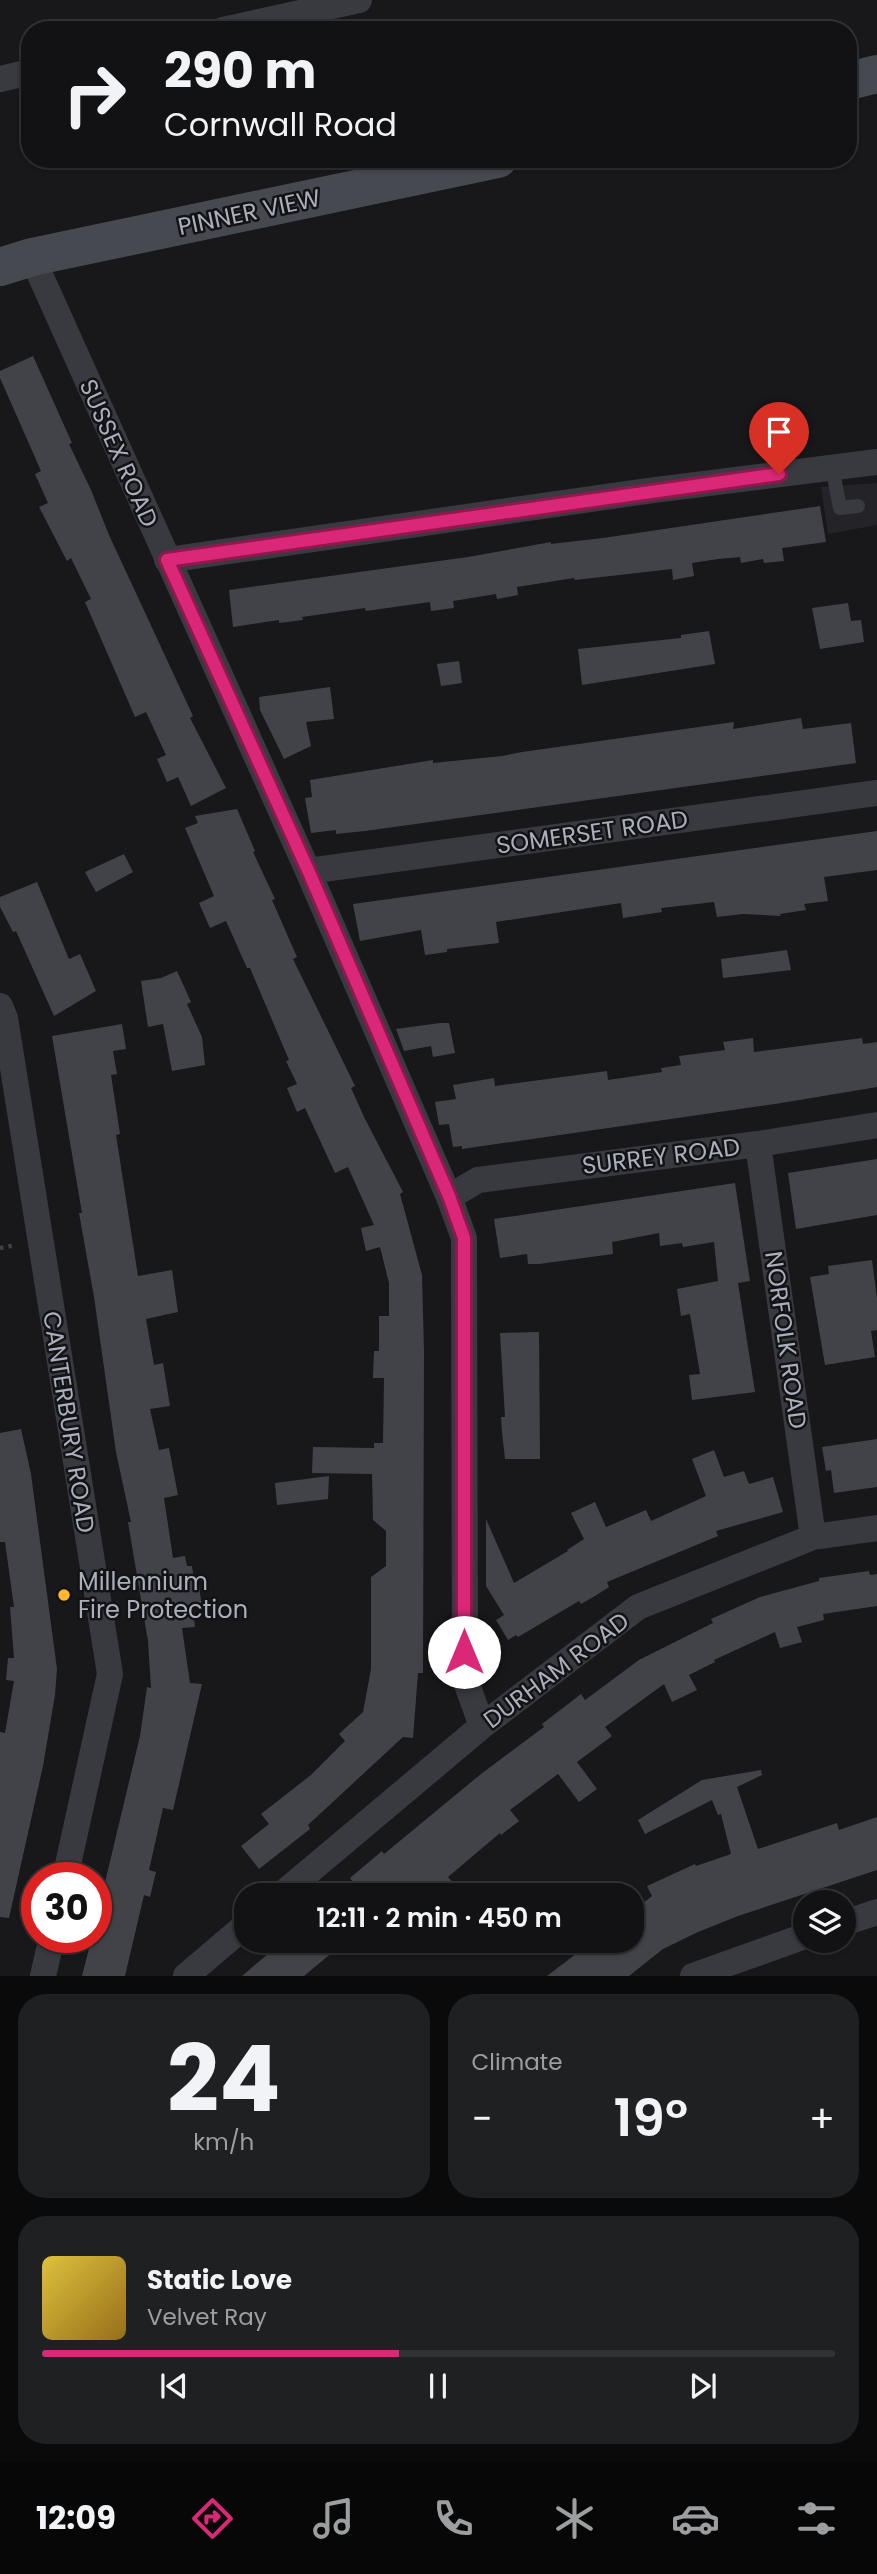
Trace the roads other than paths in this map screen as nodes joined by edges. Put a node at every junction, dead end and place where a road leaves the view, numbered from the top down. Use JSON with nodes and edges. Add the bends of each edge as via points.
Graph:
{"nodes":[{"id":1,"x":359,"y":0,"type":"edge"},
{"id":2,"x":264,"y":21,"type":"edge"},
{"id":3,"x":21,"y":74,"type":"edge"},
{"id":4,"x":877,"y":74,"type":"edge"},
{"id":5,"x":0,"y":79,"type":"edge"},
{"id":6,"x":857,"y":79,"type":"edge"},
{"id":7,"x":456,"y":168,"type":"edge"},
{"id":8,"x":8,"y":263,"type":"edge"},
{"id":9,"x":877,"y":461,"type":"edge"},
{"id":10,"x":832,"y":467,"type":"junction"},
{"id":11,"x":858,"y":506,"type":"dead end"},
{"id":12,"x":167,"y":560,"type":"junction"},
{"id":13,"x":877,"y":793,"type":"edge"},
{"id":14,"x":308,"y":870,"type":"junction"},
{"id":15,"x":0,"y":1006,"type":"edge"},
{"id":16,"x":877,"y":1125,"type":"edge"},
{"id":17,"x":758,"y":1144,"type":"junction"},
{"id":18,"x":449,"y":1196,"type":"junction"},
{"id":19,"x":877,"y":1528,"type":"edge"},
{"id":20,"x":813,"y":1537,"type":"junction"},
{"id":21,"x":482,"y":1726,"type":"junction"},
{"id":22,"x":69,"y":1862,"type":"edge"},
{"id":23,"x":295,"y":1883,"type":"edge"},
{"id":24,"x":877,"y":1912,"type":"edge"},
{"id":25,"x":856,"y":1919,"type":"edge"},
{"id":26,"x":234,"y":1935,"type":"edge"},
{"id":27,"x":793,"y":1940,"type":"edge"},
{"id":28,"x":48,"y":1953,"type":"edge"},
{"id":29,"x":188,"y":1975,"type":"edge"},
{"id":30,"x":43,"y":1976,"type":"edge"},
{"id":31,"x":693,"y":1976,"type":"edge"}],
"edges":[{"from":1,"to":2,"type":"street"},
{"from":3,"to":5,"type":"street"},
{"from":4,"to":6,"type":"street"},
{"from":7,"to":8,"type":"street","name":"PINNER VIEW"},
{"from":8,"to":12,"type":"street","name":"SUSSEX ROAD"},
{"from":9,"to":10,"type":"street"},
{"from":10,"to":11,"type":"lane","via":[[840,508]]},
{"from":10,"to":12,"type":"street"},
{"from":12,"to":14,"type":"street","name":"SUSSEX ROAD"},
{"from":13,"to":14,"type":"street","name":"SOMERSET ROAD"},
{"from":14,"to":18,"type":"street","name":"SUSSEX ROAD"},
{"from":15,"to":22,"type":"street","name":"CANTERBURY ROAD","via":[[110,1674]]},
{"from":16,"to":17,"type":"street","name":"SURREY ROAD"},
{"from":17,"to":18,"type":"street","name":"SURREY ROAD","via":[[478,1180]]},
{"from":17,"to":20,"type":"street","name":"NORFOLK ROAD"},
{"from":18,"to":21,"type":"street","name":"SUSSEX ROAD","via":[[464,1238],[465,1679]]},
{"from":19,"to":20,"type":"street","name":"DURHAM ROAD"},
{"from":20,"to":21,"type":"street","name":"DURHAM ROAD","via":[[638,1607]]},
{"from":21,"to":23,"type":"street","name":"DURHAM ROAD"},
{"from":24,"to":25,"type":"street"},
{"from":26,"to":29,"type":"street"},
{"from":27,"to":31,"type":"street"},
{"from":28,"to":30,"type":"street"}]}
